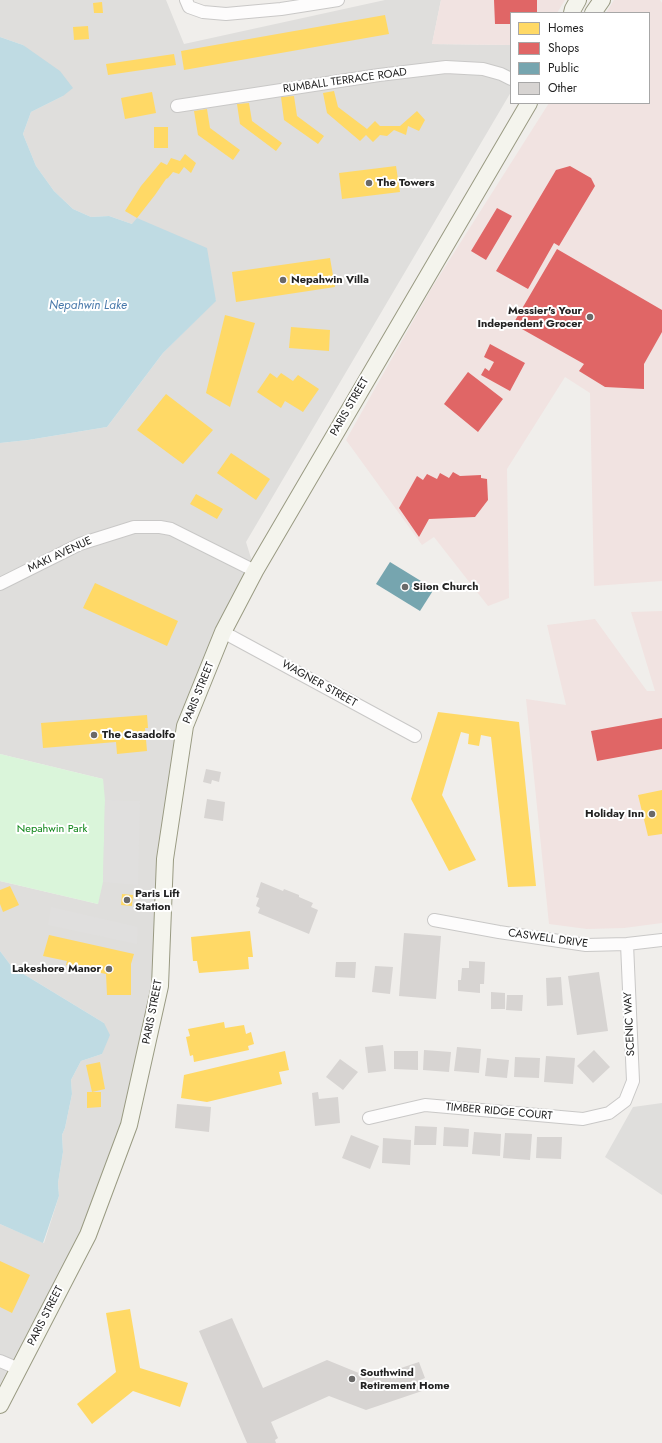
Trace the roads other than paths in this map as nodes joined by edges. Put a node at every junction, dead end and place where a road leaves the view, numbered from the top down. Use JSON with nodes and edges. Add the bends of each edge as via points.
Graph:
{"nodes":[{"id":1,"x":186,"y":0,"type":"edge"},
{"id":2,"x":338,"y":0,"type":"edge"},
{"id":3,"x":578,"y":0,"type":"edge"},
{"id":4,"x":602,"y":0,"type":"edge"},
{"id":5,"x":572,"y":12,"type":"edge"},
{"id":6,"x":595,"y":12,"type":"edge"},
{"id":7,"x":510,"y":78,"type":"edge"},
{"id":8,"x":528,"y":104,"type":"edge"},
{"id":9,"x":177,"y":106,"type":"dead end"},
{"id":10,"x":255,"y":571,"type":"junction"},
{"id":11,"x":0,"y":584,"type":"edge"},
{"id":12,"x":223,"y":632,"type":"junction"},
{"id":13,"x":414,"y":736,"type":"dead end"},
{"id":14,"x":434,"y":920,"type":"dead end"},
{"id":15,"x":662,"y":940,"type":"edge"},
{"id":16,"x":627,"y":944,"type":"junction"},
{"id":17,"x":625,"y":1102,"type":"joint"},
{"id":18,"x":369,"y":1118,"type":"dead end"},
{"id":19,"x":0,"y":1361,"type":"edge"},
{"id":20,"x":19,"y":1369,"type":"junction"},
{"id":21,"x":0,"y":1405,"type":"edge"}],
"edges":[{"from":1,"to":2,"type":"street","via":[[189,7],[203,12],[226,14]]},
{"from":3,"to":5,"type":"main road"},
{"from":4,"to":6,"type":"main road"},
{"from":7,"to":9,"type":"street","name":"RUMBALL TERRACE ROAD","via":[[484,69],[446,68],[379,75]]},
{"from":8,"to":10,"type":"main road","name":"PARIS STREET"},
{"from":10,"to":11,"type":"street","name":"MAKI AVENUE","via":[[171,529],[134,527],[80,544]]},
{"from":10,"to":12,"type":"main road","name":"PARIS STREET"},
{"from":12,"to":13,"type":"street","name":"WAGNER STREET"},
{"from":12,"to":20,"type":"main road","name":"PARIS STREET","via":[[185,726],[165,859],[160,986],[129,1126],[88,1235]]},
{"from":14,"to":16,"type":"street","name":"CASWELL DRIVE","via":[[586,945]]},
{"from":15,"to":16,"type":"street","name":"CASWELL DRIVE"},
{"from":16,"to":17,"type":"street","name":"SCENIC WAY","via":[[633,1081]]},
{"from":17,"to":18,"type":"street","name":"TIMBER RIDGE COURT","via":[[609,1113],[583,1119],[425,1105]]},
{"from":19,"to":20,"type":"street"},
{"from":20,"to":21,"type":"main road","name":"PARIS STREET"}]}
